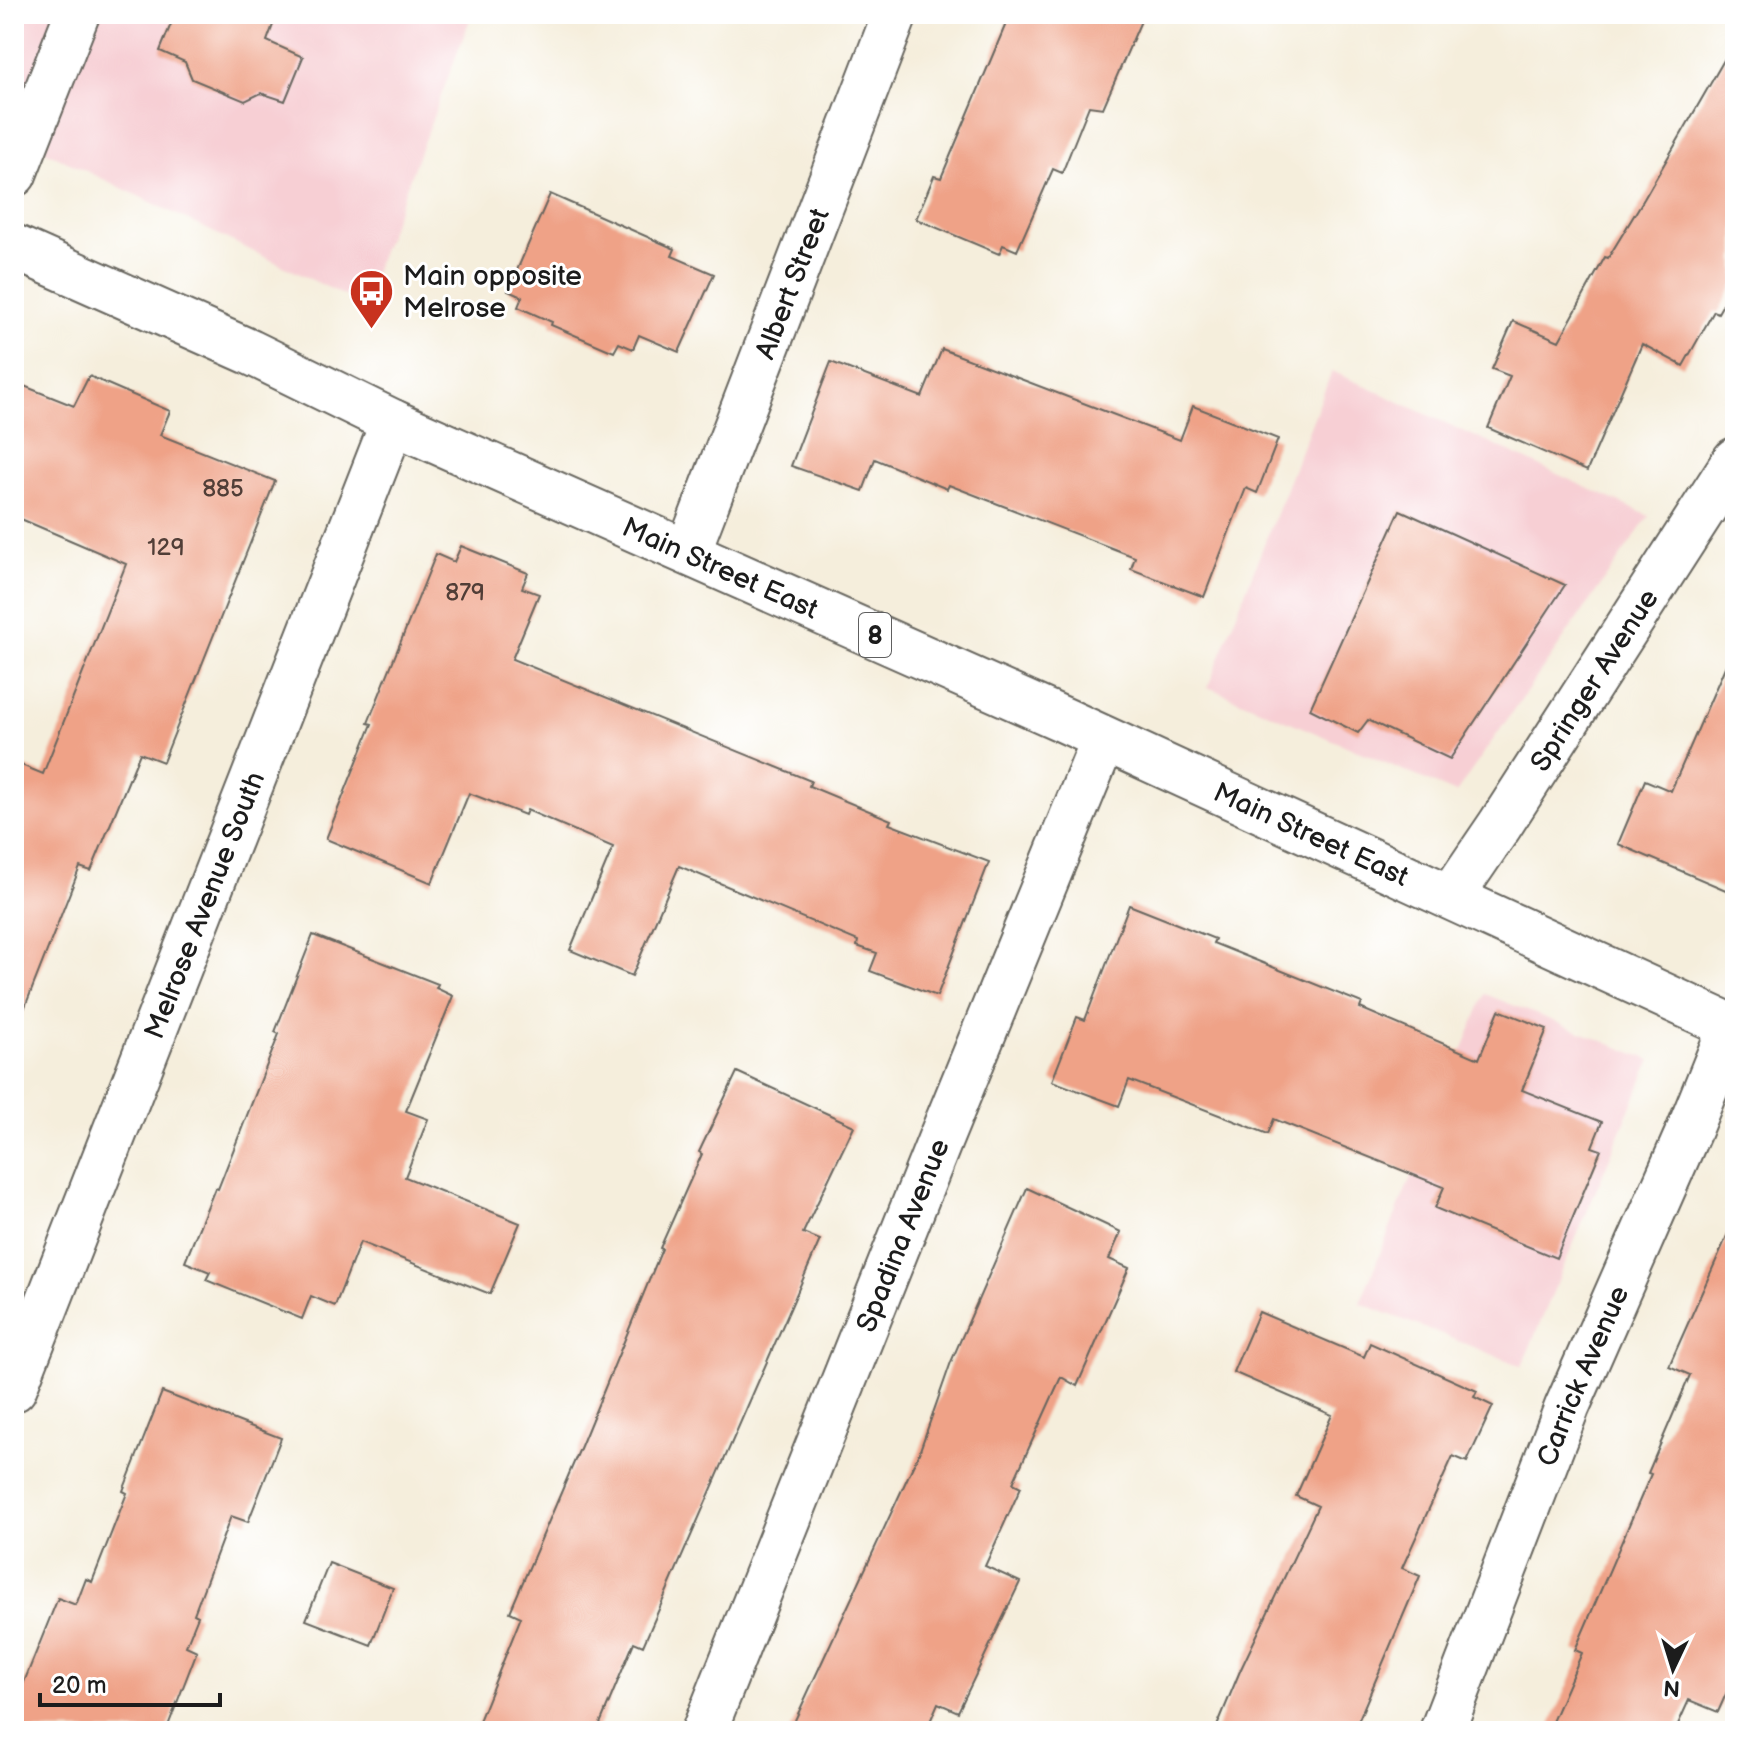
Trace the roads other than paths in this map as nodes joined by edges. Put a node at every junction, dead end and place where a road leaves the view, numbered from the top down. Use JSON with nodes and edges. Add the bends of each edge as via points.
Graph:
{"nodes":[{"id":1,"x":77,"y":14,"type":"edge"},
{"id":2,"x":895,"y":14,"type":"edge"},
{"id":3,"x":14,"y":174,"type":"edge"},
{"id":4,"x":14,"y":247,"type":"edge"},
{"id":5,"x":393,"y":422,"type":"junction"},
{"id":6,"x":1735,"y":460,"type":"edge"},
{"id":7,"x":688,"y":552,"type":"junction"},
{"id":8,"x":1104,"y":739,"type":"junction"},
{"id":9,"x":1451,"y":897,"type":"junction"},
{"id":10,"x":1733,"y":1027,"type":"edge"},
{"id":11,"x":14,"y":1389,"type":"edge"},
{"id":12,"x":704,"y":1731,"type":"edge"},
{"id":13,"x":1442,"y":1731,"type":"edge"}],
"edges":[{"from":1,"to":3,"type":"street"},
{"from":2,"to":7,"type":"street","name":"Albert Street"},
{"from":4,"to":5,"type":"street","name":"Main Street East","number":"8"},
{"from":5,"to":7,"type":"street","name":"Main Street East","number":"8"},
{"from":5,"to":11,"type":"street","name":"Melrose Avenue South"},
{"from":6,"to":9,"type":"street","name":"Springer Avenue"},
{"from":7,"to":8,"type":"street","name":"Main Street East","number":"8"},
{"from":8,"to":9,"type":"street","name":"Main Street East","number":"8"},
{"from":8,"to":12,"type":"street","name":"Spadina Avenue"},
{"from":9,"to":10,"type":"street","name":"Main Street East","number":"8"},
{"from":10,"to":13,"type":"street","name":"Carrick Avenue","via":[[1567,1407]]}]}
